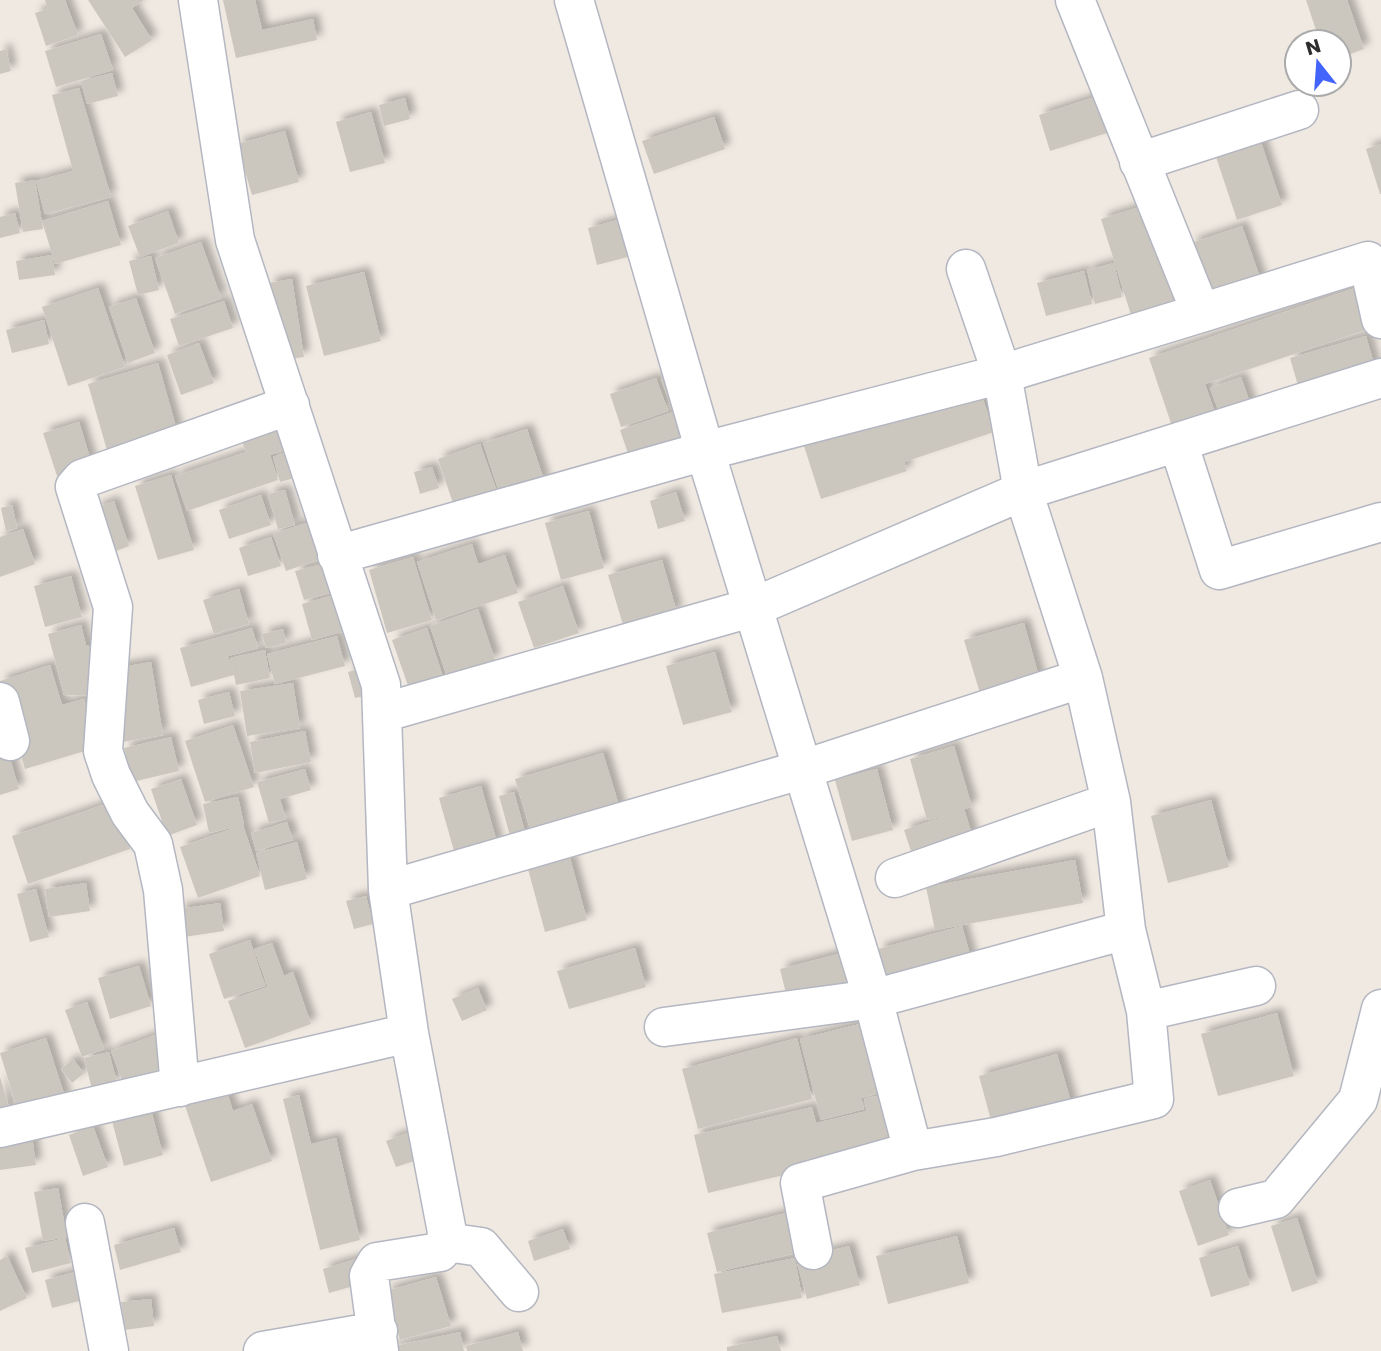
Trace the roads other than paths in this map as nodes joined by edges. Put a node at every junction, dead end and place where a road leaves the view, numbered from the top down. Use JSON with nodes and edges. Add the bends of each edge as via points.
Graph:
{"nodes":[{"id":1,"x":198,"y":0,"type":"edge"},
{"id":2,"x":574,"y":0,"type":"edge"},
{"id":3,"x":1075,"y":0,"type":"edge"},
{"id":4,"x":1299,"y":110,"type":"dead end"},
{"id":5,"x":1139,"y":162,"type":"junction"},
{"id":6,"x":966,"y":269,"type":"dead end"},
{"id":7,"x":1201,"y":313,"type":"junction"},
{"id":8,"x":1381,"y":319,"type":"edge"},
{"id":9,"x":1002,"y":374,"type":"junction"},
{"id":10,"x":1381,"y":377,"type":"edge"},
{"id":11,"x":290,"y":405,"type":"junction"},
{"id":12,"x":1178,"y":442,"type":"junction"},
{"id":13,"x":705,"y":451,"type":"junction"},
{"id":14,"x":1023,"y":491,"type":"junction"},
{"id":15,"x":1381,"y":522,"type":"edge"},
{"id":16,"x":338,"y":555,"type":"junction"},
{"id":17,"x":754,"y":607,"type":"junction"},
{"id":18,"x":1083,"y":678,"type":"junction"},
{"id":19,"x":0,"y":702,"type":"edge"},
{"id":20,"x":382,"y":713,"type":"junction"},
{"id":21,"x":10,"y":741,"type":"dead end"},
{"id":22,"x":804,"y":769,"type":"junction"},
{"id":23,"x":1111,"y":802,"type":"junction"},
{"id":24,"x":895,"y":878,"type":"dead end"},
{"id":25,"x":388,"y":890,"type":"junction"},
{"id":26,"x":1126,"y":930,"type":"junction"},
{"id":27,"x":1256,"y":986,"type":"dead end"},
{"id":28,"x":873,"y":999,"type":"junction"},
{"id":29,"x":1381,"y":1009,"type":"edge"},
{"id":30,"x":1146,"y":1011,"type":"junction"},
{"id":31,"x":664,"y":1027,"type":"dead end"},
{"id":32,"x":409,"y":1032,"type":"junction"},
{"id":33,"x":180,"y":1087,"type":"junction"},
{"id":34,"x":0,"y":1128,"type":"edge"},
{"id":35,"x":913,"y":1151,"type":"junction"},
{"id":36,"x":1238,"y":1208,"type":"dead end"},
{"id":37,"x":85,"y":1223,"type":"dead end"},
{"id":38,"x":446,"y":1242,"type":"junction"},
{"id":39,"x":813,"y":1250,"type":"dead end"},
{"id":40,"x":519,"y":1292,"type":"dead end"},
{"id":41,"x":379,"y":1341,"type":"edge"},
{"id":42,"x":109,"y":1351,"type":"edge"},
{"id":43,"x":263,"y":1351,"type":"edge"}],
"edges":[{"from":1,"to":11,"type":"street","via":[[235,240]]},
{"from":2,"to":13,"type":"street"},
{"from":3,"to":5,"type":"street"},
{"from":4,"to":5,"type":"street"},
{"from":5,"to":7,"type":"street"},
{"from":6,"to":9,"type":"street"},
{"from":7,"to":8,"type":"street","via":[[1368,261]]},
{"from":7,"to":9,"type":"street"},
{"from":9,"to":13,"type":"street"},
{"from":9,"to":14,"type":"street"},
{"from":10,"to":12,"type":"street"},
{"from":11,"to":16,"type":"street"},
{"from":11,"to":33,"type":"street","via":[[82,478],[75,487],[113,607],[103,751],[130,813],[153,844],[163,890]]},
{"from":12,"to":14,"type":"street"},
{"from":12,"to":15,"type":"street","via":[[1219,570]]},
{"from":13,"to":16,"type":"street"},
{"from":13,"to":17,"type":"street"},
{"from":14,"to":17,"type":"street"},
{"from":14,"to":18,"type":"street"},
{"from":16,"to":20,"type":"street","via":[[381,685]]},
{"from":17,"to":20,"type":"street"},
{"from":17,"to":22,"type":"street"},
{"from":18,"to":22,"type":"street"},
{"from":18,"to":23,"type":"street"},
{"from":19,"to":21,"type":"street"},
{"from":20,"to":25,"type":"street"},
{"from":22,"to":25,"type":"street"},
{"from":22,"to":28,"type":"street"},
{"from":23,"to":24,"type":"street"},
{"from":23,"to":26,"type":"street"},
{"from":25,"to":32,"type":"street"},
{"from":26,"to":28,"type":"street"},
{"from":26,"to":30,"type":"street"},
{"from":27,"to":30,"type":"street"},
{"from":28,"to":31,"type":"street"},
{"from":28,"to":35,"type":"street"},
{"from":29,"to":36,"type":"street","via":[[1358,1100],[1276,1199]]},
{"from":30,"to":35,"type":"street","via":[[1154,1099],[996,1137]]},
{"from":32,"to":33,"type":"street"},
{"from":32,"to":38,"type":"street"},
{"from":33,"to":34,"type":"street"},
{"from":35,"to":39,"type":"street","via":[[800,1183]]},
{"from":37,"to":42,"type":"street"},
{"from":38,"to":40,"type":"street","via":[[481,1247]]},
{"from":38,"to":41,"type":"street","via":[[440,1252],[377,1262],[369,1276]]},
{"from":41,"to":43,"type":"street"}]}
